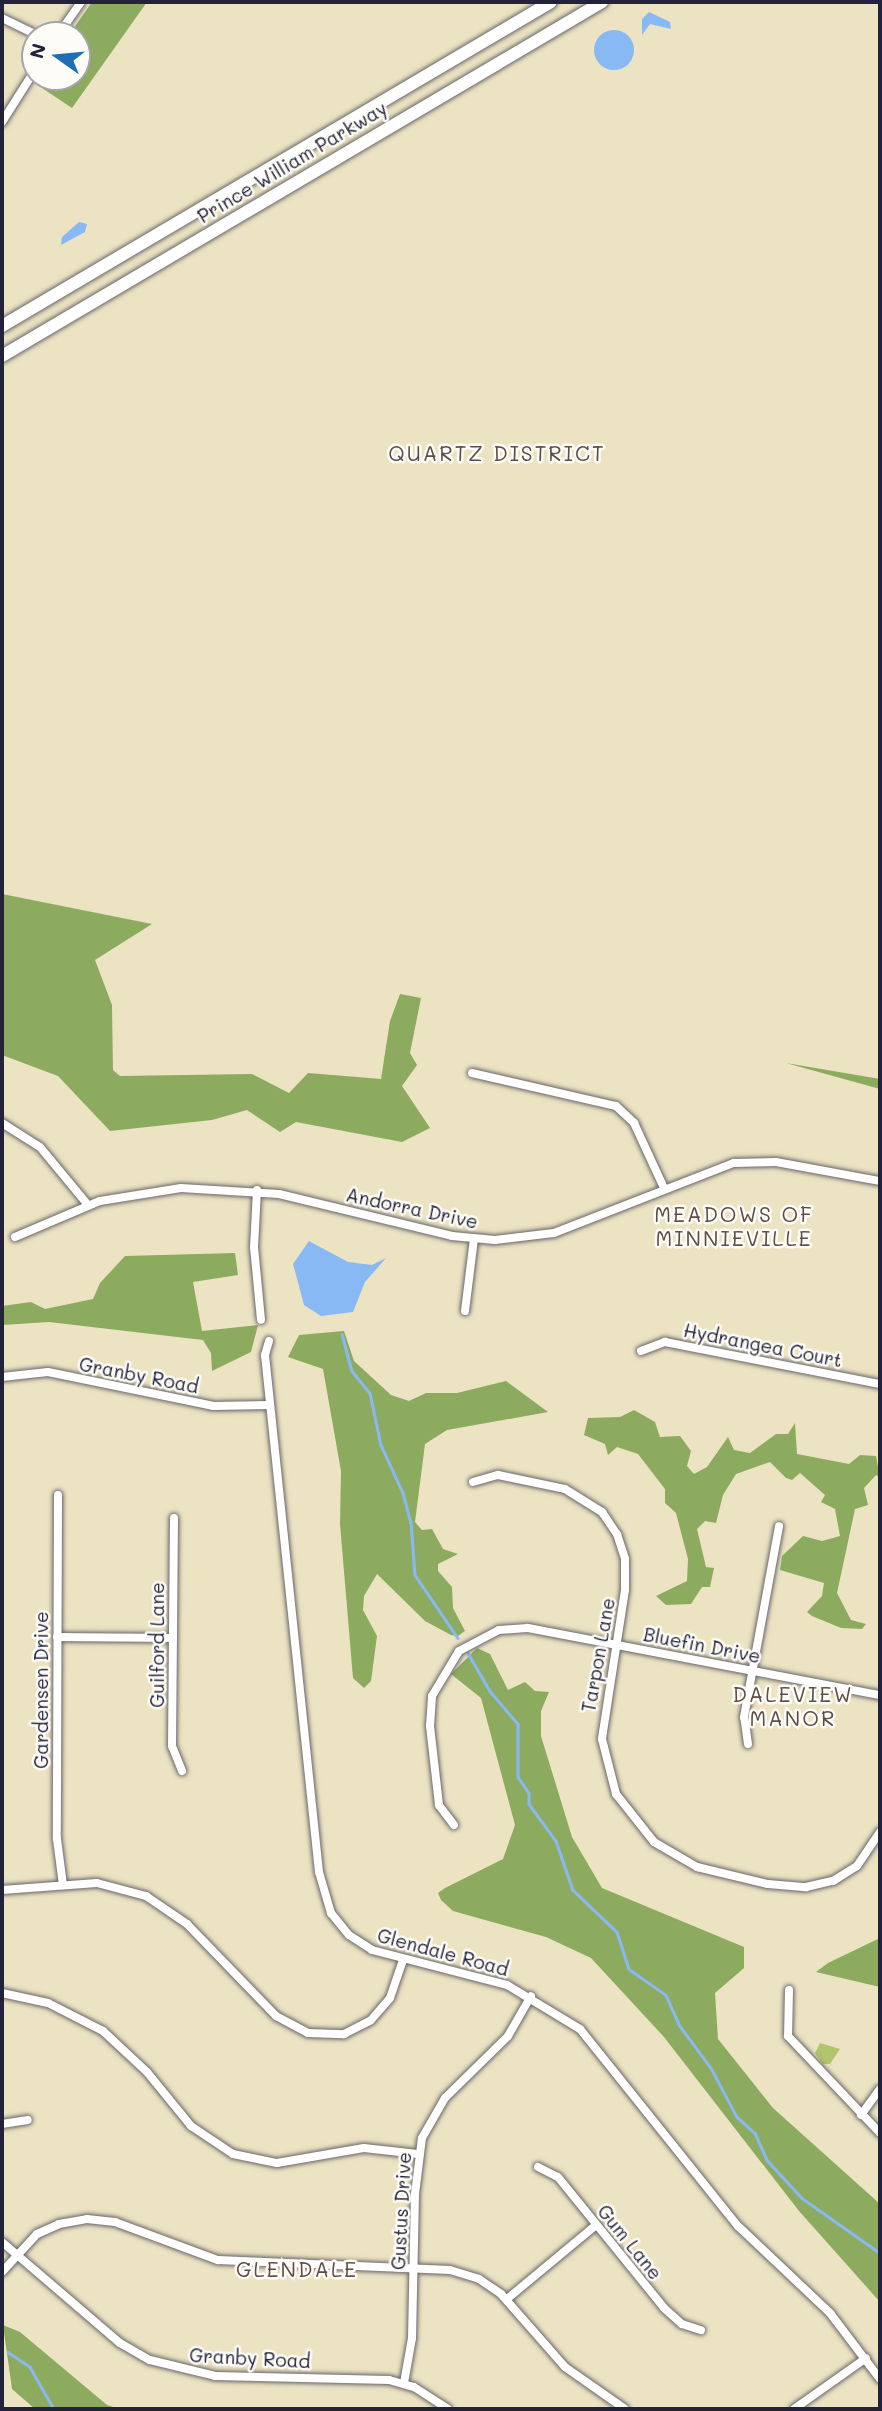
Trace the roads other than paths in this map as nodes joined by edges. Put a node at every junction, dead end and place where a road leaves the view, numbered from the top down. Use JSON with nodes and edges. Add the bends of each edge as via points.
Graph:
{"nodes":[{"id":1,"x":81,"y":2,"type":"edge"},
{"id":2,"x":551,"y":2,"type":"edge"},
{"id":3,"x":602,"y":2,"type":"edge"},
{"id":4,"x":2,"y":18,"type":"edge"},
{"id":5,"x":68,"y":21,"type":"edge"},
{"id":6,"x":21,"y":27,"type":"edge"},
{"id":7,"x":21,"y":87,"type":"edge"},
{"id":8,"x":6,"y":106,"type":"edge"},
{"id":9,"x":2,"y":122,"type":"edge"},
{"id":10,"x":2,"y":326,"type":"edge"},
{"id":11,"x":2,"y":356,"type":"edge"},
{"id":12,"x":472,"y":1073,"type":"dead end"},
{"id":13,"x":2,"y":1123,"type":"edge"},
{"id":14,"x":880,"y":1181,"type":"edge"},
{"id":15,"x":664,"y":1188,"type":"junction"},
{"id":16,"x":257,"y":1190,"type":"junction"},
{"id":17,"x":88,"y":1205,"type":"junction"},
{"id":18,"x":15,"y":1237,"type":"dead end"},
{"id":19,"x":474,"y":1239,"type":"junction"},
{"id":20,"x":465,"y":1311,"type":"dead end"},
{"id":21,"x":261,"y":1320,"type":"dead end"},
{"id":22,"x":269,"y":1341,"type":"dead end"},
{"id":23,"x":641,"y":1351,"type":"dead end"},
{"id":24,"x":2,"y":1377,"type":"edge"},
{"id":25,"x":880,"y":1384,"type":"edge"},
{"id":26,"x":270,"y":1405,"type":"junction"},
{"id":27,"x":473,"y":1482,"type":"dead end"},
{"id":28,"x":58,"y":1495,"type":"dead end"},
{"id":29,"x":174,"y":1518,"type":"dead end"},
{"id":30,"x":779,"y":1526,"type":"dead end"},
{"id":31,"x":57,"y":1637,"type":"junction"},
{"id":32,"x":173,"y":1638,"type":"junction"},
{"id":33,"x":615,"y":1644,"type":"junction"},
{"id":34,"x":752,"y":1671,"type":"junction"},
{"id":35,"x":880,"y":1695,"type":"edge"},
{"id":36,"x":748,"y":1744,"type":"dead end"},
{"id":37,"x":182,"y":1771,"type":"dead end"},
{"id":38,"x":454,"y":1825,"type":"dead end"},
{"id":39,"x":880,"y":1832,"type":"edge"},
{"id":40,"x":63,"y":1885,"type":"junction"},
{"id":41,"x":2,"y":1890,"type":"edge"},
{"id":42,"x":403,"y":1961,"type":"junction"},
{"id":43,"x":789,"y":1990,"type":"dead end"},
{"id":44,"x":2,"y":1993,"type":"edge"},
{"id":45,"x":531,"y":1996,"type":"junction"},
{"id":46,"x":880,"y":2089,"type":"edge"},
{"id":47,"x":861,"y":2115,"type":"junction"},
{"id":48,"x":28,"y":2120,"type":"dead end"},
{"id":49,"x":2,"y":2124,"type":"edge"},
{"id":50,"x":880,"y":2133,"type":"edge"},
{"id":51,"x":418,"y":2154,"type":"junction"},
{"id":52,"x":538,"y":2167,"type":"dead end"},
{"id":53,"x":596,"y":2225,"type":"junction"},
{"id":54,"x":2,"y":2242,"type":"edge"},
{"id":55,"x":15,"y":2254,"type":"junction"},
{"id":56,"x":413,"y":2268,"type":"junction"},
{"id":57,"x":2,"y":2272,"type":"edge"},
{"id":58,"x":507,"y":2299,"type":"junction"},
{"id":59,"x":701,"y":2330,"type":"dead end"},
{"id":60,"x":866,"y":2358,"type":"junction"},
{"id":61,"x":880,"y":2379,"type":"edge"},
{"id":62,"x":404,"y":2383,"type":"junction"},
{"id":63,"x":448,"y":2409,"type":"edge"},
{"id":64,"x":625,"y":2409,"type":"edge"},
{"id":65,"x":794,"y":2409,"type":"edge"}],
"edges":[{"from":1,"to":5,"type":"street"},
{"from":2,"to":10,"type":"highway","name":"Prince William Parkway"},
{"from":3,"to":11,"type":"highway","name":"Prince William Parkway"},
{"from":4,"to":6,"type":"street"},
{"from":7,"to":8,"type":"street"},
{"from":8,"to":9,"type":"street"},
{"from":12,"to":15,"type":"street","via":[[616,1106],[634,1123]]},
{"from":13,"to":17,"type":"street","via":[[40,1147]]},
{"from":14,"to":15,"type":"street","name":"Andorra Drive","via":[[750,1161],[702,1172]]},
{"from":15,"to":19,"type":"street","name":"Andorra Drive","via":[[554,1233],[520,1240]]},
{"from":16,"to":17,"type":"street","name":"Andorra Drive","via":[[181,1188]]},
{"from":16,"to":19,"type":"street","name":"Andorra Drive"},
{"from":16,"to":21,"type":"street","via":[[254,1247]]},
{"from":17,"to":18,"type":"street","name":"Andorra Drive"},
{"from":19,"to":20,"type":"street"},
{"from":22,"to":26,"type":"street","name":"Glendale Road","via":[[265,1355]]},
{"from":23,"to":25,"type":"street","name":"Hydrangea Court","via":[[665,1342]]},
{"from":24,"to":26,"type":"street","name":"Granby Road","via":[[48,1372],[212,1406]]},
{"from":26,"to":42,"type":"street","name":"Glendale Road","via":[[321,1891],[349,1935],[372,1951]]},
{"from":27,"to":33,"type":"street","name":"Tarpon Lane","via":[[498,1475],[555,1487],[578,1495],[602,1512],[617,1534],[625,1559],[625,1590]]},
{"from":28,"to":31,"type":"street","name":"Gardensen Drive"},
{"from":29,"to":32,"type":"street","name":"Guilford Lane"},
{"from":30,"to":34,"type":"street"},
{"from":31,"to":32,"type":"street"},
{"from":31,"to":40,"type":"street","name":"Gardensen Drive","via":[[57,1839]]},
{"from":32,"to":37,"type":"street","name":"Guilford Lane","via":[[172,1746]]},
{"from":33,"to":34,"type":"street","name":"Bluefin Drive"},
{"from":33,"to":38,"type":"street","name":"Bluefin Drive","via":[[515,1628],[479,1637],[455,1656],[435,1688],[429,1718],[439,1805]]},
{"from":33,"to":39,"type":"street","name":"Tarpon Lane","via":[[601,1727],[606,1766],[621,1804],[668,1852],[728,1876],[806,1887],[833,1881],[857,1866]]},
{"from":34,"to":35,"type":"street","name":"Bluefin Drive"},
{"from":34,"to":36,"type":"street","via":[[744,1717]]},
{"from":40,"to":41,"type":"street"},
{"from":40,"to":42,"type":"street","via":[[113,1885],[155,1901],[187,1924],[276,2016],[308,2033],[344,2034],[371,2020],[390,1998]]},
{"from":42,"to":45,"type":"street","name":"Glendale Road","via":[[486,1978]]},
{"from":43,"to":47,"type":"street","via":[[787,2034]]},
{"from":44,"to":51,"type":"street","via":[[48,2003],[103,2031],[147,2072],[191,2126],[233,2154],[277,2163],[364,2148]]},
{"from":45,"to":51,"type":"street","name":"Gustus Drive","via":[[508,2036],[435,2111]]},
{"from":45,"to":60,"type":"street","name":"Glendale Road","via":[[594,2042],[738,2226],[830,2313]]},
{"from":46,"to":47,"type":"street"},
{"from":47,"to":50,"type":"street"},
{"from":48,"to":49,"type":"street"},
{"from":51,"to":56,"type":"street","name":"Gustus Drive"},
{"from":52,"to":53,"type":"street","name":"Gum Lane","via":[[558,2177]]},
{"from":53,"to":58,"type":"street"},
{"from":53,"to":59,"type":"street","name":"Gum Lane","via":[[664,2308],[682,2324]]},
{"from":54,"to":55,"type":"street","name":"Granby Road"},
{"from":55,"to":56,"type":"street","via":[[48,2228],[88,2219],[114,2222],[218,2260]]},
{"from":55,"to":57,"type":"street"},
{"from":55,"to":62,"type":"street","name":"Granby Road","via":[[120,2343],[171,2367],[215,2375]]},
{"from":56,"to":58,"type":"street","via":[[465,2274]]},
{"from":56,"to":62,"type":"street","name":"Gustus Drive","via":[[412,2338]]},
{"from":58,"to":64,"type":"street","via":[[565,2367]]},
{"from":60,"to":61,"type":"street","name":"Glendale Road"},
{"from":60,"to":65,"type":"street"},
{"from":62,"to":63,"type":"street","name":"Granby Road"}]}
